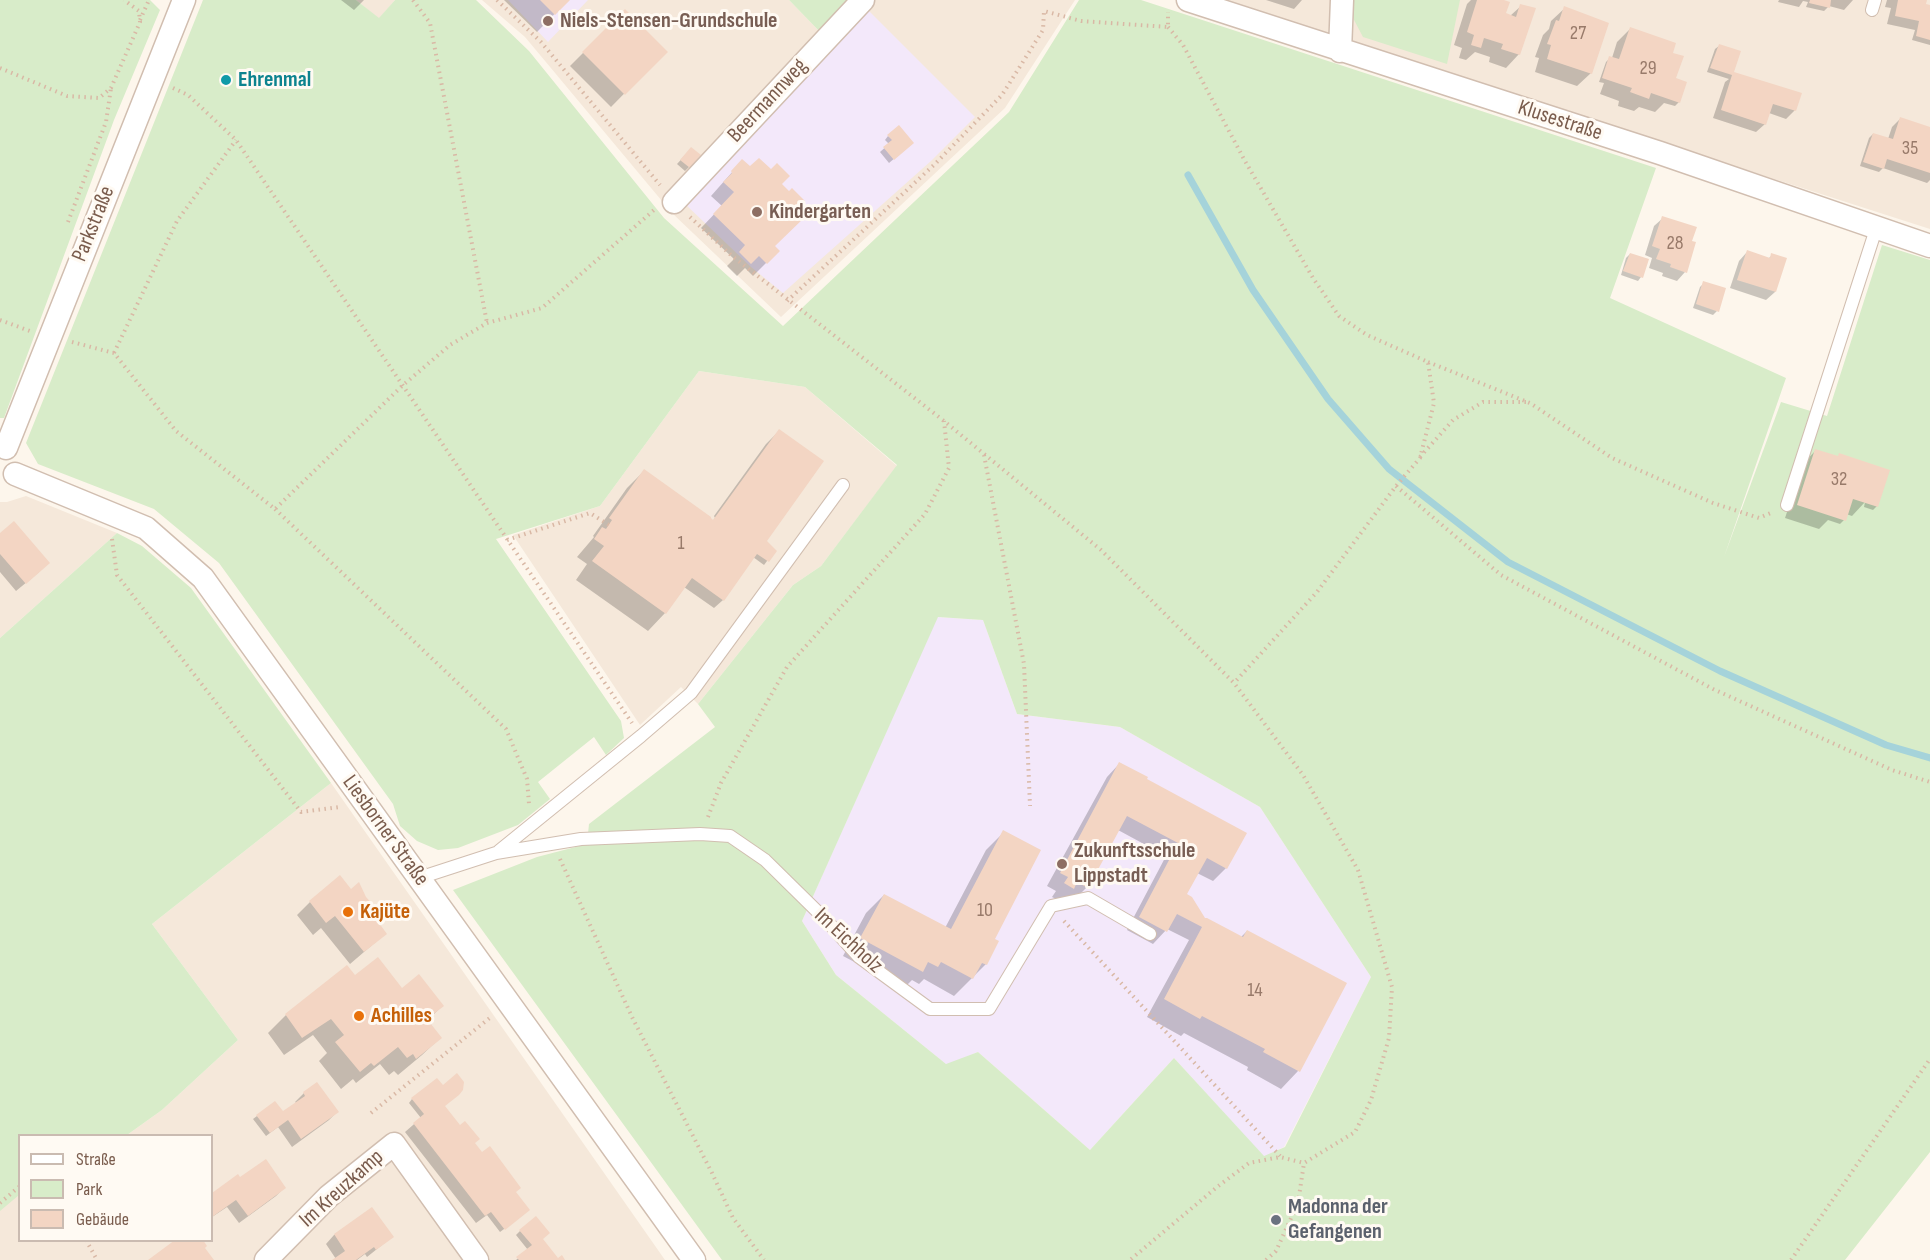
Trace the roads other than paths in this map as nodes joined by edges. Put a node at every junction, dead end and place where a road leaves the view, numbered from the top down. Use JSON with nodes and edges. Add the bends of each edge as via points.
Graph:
{"nodes":[{"id":1,"x":184,"y":0,"type":"edge"},
{"id":2,"x":863,"y":0,"type":"edge"},
{"id":3,"x":1342,"y":0,"type":"edge"},
{"id":4,"x":1178,"y":4,"type":"edge"},
{"id":5,"x":1340,"y":51,"type":"junction"},
{"id":6,"x":674,"y":202,"type":"road end"},
{"id":7,"x":1876,"y":229,"type":"junction"},
{"id":8,"x":1930,"y":246,"type":"edge"},
{"id":9,"x":3,"y":448,"type":"edge"},
{"id":10,"x":8,"y":479,"type":"edge"},
{"id":11,"x":843,"y":485,"type":"dead end"},
{"id":12,"x":1787,"y":505,"type":"road end"},
{"id":13,"x":496,"y":853,"type":"junction"},
{"id":14,"x":419,"y":879,"type":"junction"},
{"id":15,"x":1150,"y":934,"type":"dead end"},
{"id":16,"x":266,"y":1260,"type":"edge"},
{"id":17,"x":477,"y":1260,"type":"edge"},
{"id":18,"x":694,"y":1260,"type":"edge"}],
"edges":[{"from":1,"to":9,"type":"street","name":"Parkstraße"},
{"from":2,"to":6,"type":"street","name":"Beermannweg"},
{"from":3,"to":5,"type":"street"},
{"from":4,"to":5,"type":"street","name":"Klusestraße"},
{"from":5,"to":7,"type":"street","name":"Klusestraße","via":[[1660,153]]},
{"from":7,"to":8,"type":"street","name":"Klusestraße"},
{"from":7,"to":12,"type":"lane"},
{"from":9,"to":10,"type":"street","via":[[15,457],[17,469]]},
{"from":10,"to":14,"type":"street","name":"Liesborner Straße","via":[[108,511],[146,528],[203,578]]},
{"from":11,"to":13,"type":"lane","name":"Im Eichholz","via":[[691,693]]},
{"from":13,"to":14,"type":"lane","name":"Im Eichholz"},
{"from":13,"to":15,"type":"lane","name":"Im Eichholz","via":[[581,839],[730,836],[765,860],[859,957],[930,1009],[989,1009],[1051,906],[1088,898]]},
{"from":14,"to":18,"type":"street","name":"Liesborner Straße"},
{"from":16,"to":17,"type":"street","name":"Im Kreuzkamp","via":[[329,1196],[394,1143]]}]}
